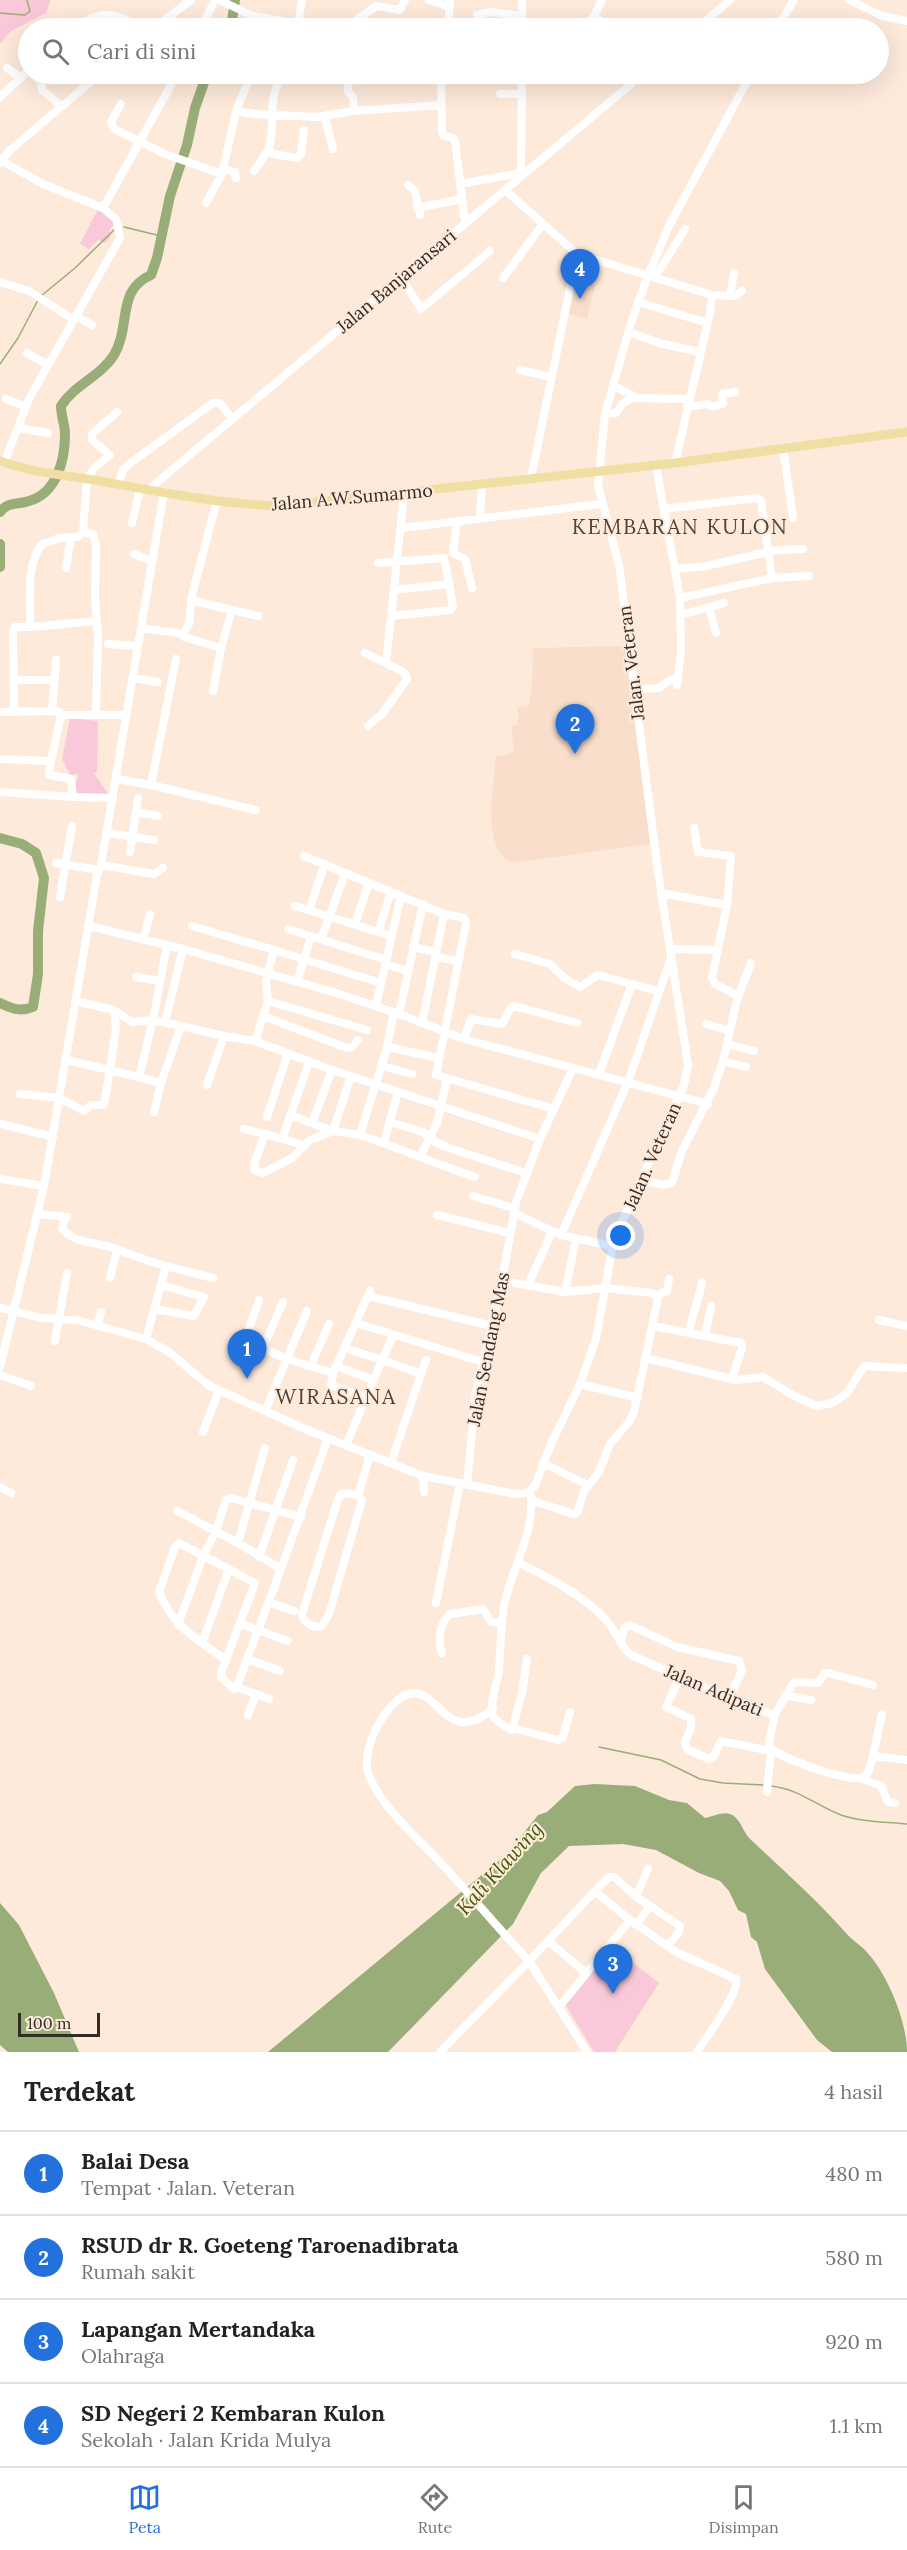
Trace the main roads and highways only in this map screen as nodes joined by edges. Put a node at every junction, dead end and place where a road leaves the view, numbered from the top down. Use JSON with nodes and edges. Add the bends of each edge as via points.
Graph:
{"nodes":[{"id":1,"x":907,"y":432,"type":"edge"},
{"id":2,"x":2,"y":462,"type":"edge"}],
"edges":[{"from":1,"to":2,"type":"main road","name":"Jalan A.W.Sumarmo","via":[[675,463],[280,506],[144,489]]}]}
